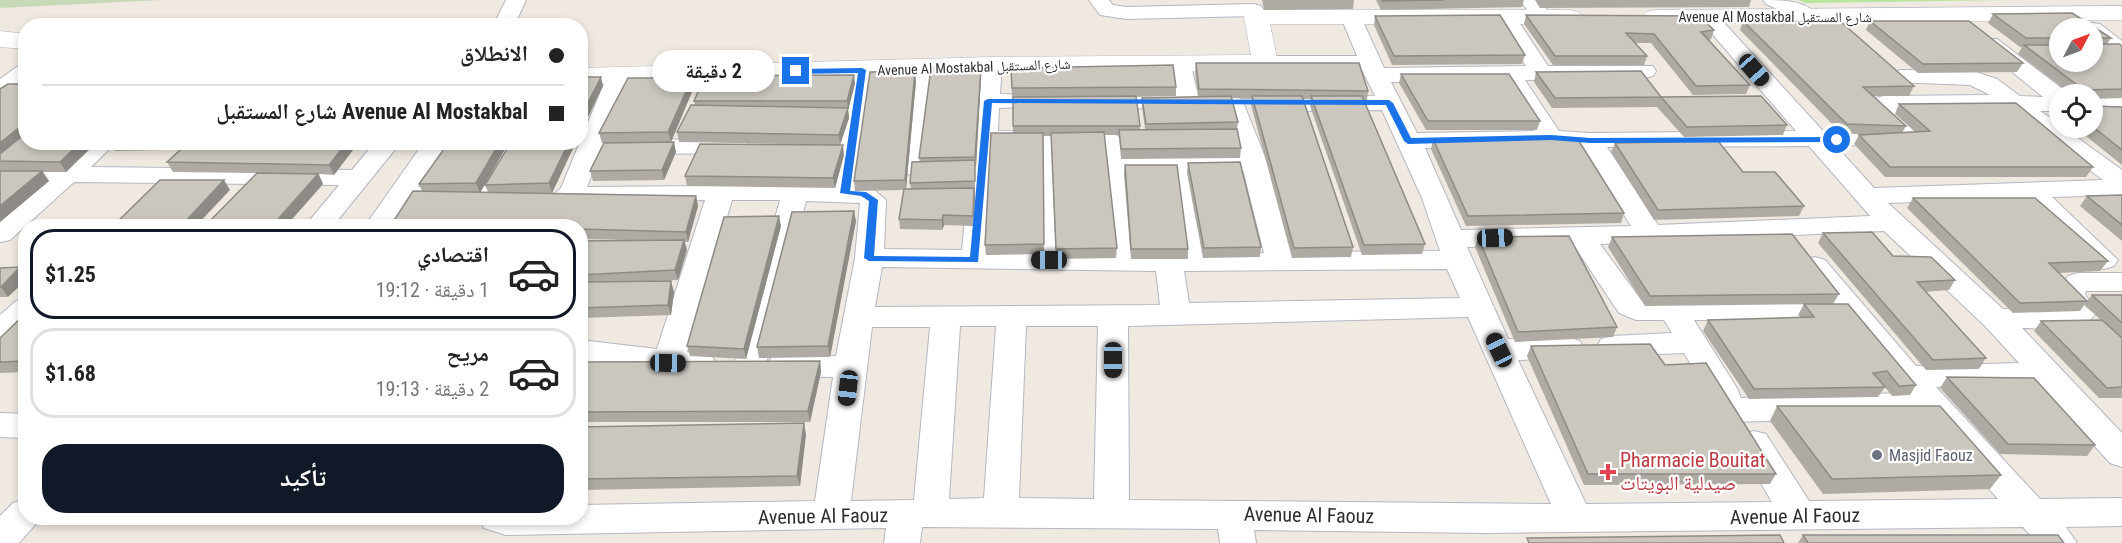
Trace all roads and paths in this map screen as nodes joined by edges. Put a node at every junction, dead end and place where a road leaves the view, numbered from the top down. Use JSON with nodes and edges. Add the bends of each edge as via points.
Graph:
{"nodes":[{"id":1,"x":516,"y":0,"type":"edge"},
{"id":2,"x":1099,"y":0,"type":"edge"},
{"id":3,"x":1773,"y":0,"type":"edge"},
{"id":4,"x":1254,"y":9,"type":"edge"},
{"id":5,"x":1536,"y":9,"type":"edge"},
{"id":6,"x":1361,"y":12,"type":"edge"},
{"id":7,"x":2122,"y":13,"type":"edge"},
{"id":8,"x":2072,"y":14,"type":"junction"},
{"id":9,"x":1951,"y":15,"type":"junction"},
{"id":10,"x":1506,"y":17,"type":"junction"},
{"id":11,"x":1590,"y":17,"type":"edge"},
{"id":12,"x":1637,"y":17,"type":"edge"},
{"id":13,"x":1708,"y":17,"type":"junction"},
{"id":14,"x":1809,"y":17,"type":"junction"},
{"id":15,"x":1834,"y":17,"type":"junction"},
{"id":16,"x":507,"y":18,"type":"edge"},
{"id":17,"x":2076,"y":18,"type":"edge"},
{"id":18,"x":0,"y":39,"type":"edge"},
{"id":19,"x":1859,"y":39,"type":"edge"},
{"id":20,"x":2103,"y":40,"type":"edge"},
{"id":21,"x":18,"y":41,"type":"edge"},
{"id":22,"x":2121,"y":47,"type":"edge"},
{"id":23,"x":2029,"y":50,"type":"edge"},
{"id":24,"x":1998,"y":51,"type":"junction"},
{"id":25,"x":1181,"y":63,"type":"junction"},
{"id":26,"x":1265,"y":63,"type":"junction"},
{"id":27,"x":990,"y":65,"type":"junction"},
{"id":28,"x":925,"y":69,"type":"junction"},
{"id":29,"x":1372,"y":69,"type":"junction"},
{"id":30,"x":862,"y":70,"type":"junction"},
{"id":31,"x":1645,"y":70,"type":"edge"},
{"id":32,"x":1509,"y":72,"type":"junction"},
{"id":33,"x":1542,"y":73,"type":"junction"},
{"id":34,"x":618,"y":74,"type":"junction"},
{"id":35,"x":588,"y":76,"type":"edge"},
{"id":36,"x":18,"y":77,"type":"edge"},
{"id":37,"x":0,"y":90,"type":"edge"},
{"id":38,"x":2049,"y":90,"type":"edge"},
{"id":39,"x":988,"y":101,"type":"junction"},
{"id":40,"x":1187,"y":101,"type":"junction"},
{"id":41,"x":1925,"y":101,"type":"junction"},
{"id":42,"x":1231,"y":102,"type":"junction"},
{"id":43,"x":1280,"y":102,"type":"junction"},
{"id":44,"x":1389,"y":103,"type":"junction"},
{"id":45,"x":2014,"y":103,"type":"junction"},
{"id":46,"x":2049,"y":104,"type":"edge"},
{"id":47,"x":2103,"y":104,"type":"edge"},
{"id":48,"x":2122,"y":104,"type":"edge"},
{"id":49,"x":1314,"y":132,"type":"edge"},
{"id":50,"x":985,"y":138,"type":"junction"},
{"id":51,"x":1048,"y":138,"type":"junction"},
{"id":52,"x":1551,"y":138,"type":"junction"},
{"id":53,"x":1590,"y":140,"type":"junction"},
{"id":54,"x":1816,"y":140,"type":"junction"},
{"id":55,"x":1408,"y":141,"type":"junction"},
{"id":56,"x":1118,"y":146,"type":"junction"},
{"id":57,"x":590,"y":147,"type":"junction"},
{"id":58,"x":851,"y":148,"type":"junction"},
{"id":59,"x":96,"y":150,"type":"edge"},
{"id":60,"x":382,"y":150,"type":"edge"},
{"id":61,"x":432,"y":150,"type":"edge"},
{"id":62,"x":510,"y":150,"type":"edge"},
{"id":63,"x":1180,"y":162,"type":"junction"},
{"id":64,"x":1254,"y":162,"type":"junction"},
{"id":65,"x":914,"y":168,"type":"edge"},
{"id":66,"x":0,"y":173,"type":"edge"},
{"id":67,"x":69,"y":175,"type":"junction"},
{"id":68,"x":254,"y":176,"type":"junction"},
{"id":69,"x":359,"y":178,"type":"junction"},
{"id":70,"x":2122,"y":182,"type":"edge"},
{"id":71,"x":2122,"y":187,"type":"edge"},
{"id":72,"x":2029,"y":190,"type":"junction"},
{"id":73,"x":722,"y":192,"type":"junction"},
{"id":74,"x":795,"y":193,"type":"junction"},
{"id":75,"x":845,"y":193,"type":"junction"},
{"id":76,"x":402,"y":195,"type":"junction"},
{"id":77,"x":571,"y":195,"type":"junction"},
{"id":78,"x":482,"y":196,"type":"junction"},
{"id":79,"x":1866,"y":196,"type":"junction"},
{"id":80,"x":230,"y":201,"type":"edge"},
{"id":81,"x":19,"y":219,"type":"edge"},
{"id":82,"x":325,"y":219,"type":"edge"},
{"id":83,"x":383,"y":219,"type":"edge"},
{"id":84,"x":18,"y":220,"type":"edge"},
{"id":85,"x":1891,"y":224,"type":"junction"},
{"id":86,"x":1783,"y":228,"type":"junction"},
{"id":87,"x":1650,"y":234,"type":"junction"},
{"id":88,"x":0,"y":236,"type":"edge"},
{"id":89,"x":1581,"y":236,"type":"junction"},
{"id":90,"x":18,"y":237,"type":"edge"},
{"id":91,"x":672,"y":244,"type":"edge"},
{"id":92,"x":705,"y":244,"type":"junction"},
{"id":93,"x":1455,"y":249,"type":"junction"},
{"id":94,"x":2095,"y":251,"type":"junction"},
{"id":95,"x":2122,"y":251,"type":"edge"},
{"id":96,"x":869,"y":258,"type":"junction"},
{"id":97,"x":975,"y":260,"type":"junction"},
{"id":98,"x":1049,"y":260,"type":"junction"},
{"id":99,"x":1122,"y":261,"type":"junction"},
{"id":100,"x":1280,"y":261,"type":"junction"},
{"id":101,"x":1182,"y":262,"type":"junction"},
{"id":102,"x":2122,"y":277,"type":"edge"},
{"id":103,"x":2122,"y":282,"type":"edge"},
{"id":104,"x":692,"y":287,"type":"junction"},
{"id":105,"x":658,"y":288,"type":"edge"},
{"id":106,"x":1479,"y":307,"type":"junction"},
{"id":107,"x":1851,"y":309,"type":"junction"},
{"id":108,"x":1674,"y":312,"type":"junction"},
{"id":109,"x":1176,"y":313,"type":"junction"},
{"id":110,"x":18,"y":315,"type":"edge"},
{"id":111,"x":858,"y":316,"type":"junction"},
{"id":112,"x":946,"y":316,"type":"junction"},
{"id":113,"x":1012,"y":316,"type":"junction"},
{"id":114,"x":1113,"y":316,"type":"junction"},
{"id":115,"x":1995,"y":319,"type":"junction"},
{"id":116,"x":0,"y":331,"type":"edge"},
{"id":117,"x":1693,"y":342,"type":"junction"},
{"id":118,"x":1499,"y":350,"type":"junction"},
{"id":119,"x":588,"y":351,"type":"edge"},
{"id":120,"x":668,"y":363,"type":"junction"},
{"id":121,"x":750,"y":364,"type":"junction"},
{"id":122,"x":850,"y":367,"type":"junction"},
{"id":123,"x":2044,"y":374,"type":"junction"},
{"id":124,"x":1908,"y":377,"type":"junction"},
{"id":125,"x":1935,"y":404,"type":"junction"},
{"id":126,"x":0,"y":408,"type":"edge"},
{"id":127,"x":18,"y":408,"type":"edge"},
{"id":128,"x":1734,"y":410,"type":"junction"},
{"id":129,"x":0,"y":425,"type":"edge"},
{"id":130,"x":18,"y":426,"type":"edge"},
{"id":131,"x":2122,"y":454,"type":"edge"},
{"id":132,"x":1001,"y":512,"type":"junction"},
{"id":133,"x":1111,"y":512,"type":"junction"},
{"id":134,"x":2032,"y":513,"type":"junction"},
{"id":135,"x":2122,"y":513,"type":"edge"},
{"id":136,"x":831,"y":516,"type":"junction"},
{"id":137,"x":1799,"y":516,"type":"junction"},
{"id":138,"x":1575,"y":518,"type":"junction"},
{"id":139,"x":18,"y":521,"type":"edge"},
{"id":140,"x":588,"y":524,"type":"edge"},
{"id":141,"x":559,"y":525,"type":"edge"},
{"id":142,"x":912,"y":525,"type":"edge"},
{"id":143,"x":499,"y":527,"type":"edge"},
{"id":144,"x":1236,"y":529,"type":"edge"},
{"id":145,"x":1490,"y":531,"type":"edge"},
{"id":146,"x":0,"y":540,"type":"edge"},
{"id":147,"x":15,"y":543,"type":"edge"},
{"id":148,"x":2060,"y":543,"type":"edge"}],
"edges":[{"from":1,"to":16,"type":"street"},
{"from":2,"to":4,"type":"street","via":[[1107,11],[1126,13]]},
{"from":3,"to":14,"type":"street"},
{"from":4,"to":6,"type":"street"},
{"from":4,"to":26,"type":"street"},
{"from":5,"to":10,"type":"street"},
{"from":5,"to":11,"type":"street"},
{"from":6,"to":10,"type":"street"},
{"from":6,"to":29,"type":"street"},
{"from":7,"to":8,"type":"street","name":"Avenue Al Mostakbal شارع المستقبل"},
{"from":8,"to":9,"type":"street","name":"Avenue Al Mostakbal شارع المستقبل"},
{"from":8,"to":17,"type":"street"},
{"from":9,"to":15,"type":"street","name":"Avenue Al Mostakbal شارع المستقبل"},
{"from":9,"to":24,"type":"street"},
{"from":10,"to":33,"type":"street"},
{"from":12,"to":13,"type":"street","name":"Avenue Al Mostakbal شارع المستقبل"},
{"from":13,"to":14,"type":"street","name":"Avenue Al Mostakbal شارع المستقبل"},
{"from":13,"to":54,"type":"street"},
{"from":14,"to":15,"type":"street","name":"Avenue Al Mostakbal شارع المستقبل"},
{"from":15,"to":19,"type":"street"},
{"from":18,"to":21,"type":"street"},
{"from":20,"to":22,"type":"street"},
{"from":23,"to":24,"type":"street"},
{"from":24,"to":38,"type":"street"},
{"from":25,"to":26,"type":"street","name":"Avenue Al Mostakbal شارع المستقبل"},
{"from":25,"to":27,"type":"street","name":"Avenue Al Mostakbal شارع المستقبل"},
{"from":25,"to":40,"type":"street"},
{"from":26,"to":29,"type":"street","name":"Avenue Al Mostakbal شارع المستقبل"},
{"from":27,"to":28,"type":"street","name":"Avenue Al Mostakbal شارع المستقبل"},
{"from":27,"to":39,"type":"street"},
{"from":28,"to":30,"type":"street","name":"Avenue Al Mostakbal شارع المستقبل"},
{"from":28,"to":65,"type":"street"},
{"from":29,"to":32,"type":"street","name":"Avenue Al Mostakbal شارع المستقبل"},
{"from":29,"to":44,"type":"street"},
{"from":30,"to":34,"type":"street","name":"Avenue Al Mostakbal شارع المستقبل"},
{"from":30,"to":58,"type":"street"},
{"from":31,"to":33,"type":"street","name":"Avenue Al Mostakbal شارع المستقبل"},
{"from":32,"to":33,"type":"street","name":"Avenue Al Mostakbal شارع المستقبل"},
{"from":32,"to":52,"type":"street"},
{"from":34,"to":35,"type":"street","name":"Avenue Al Mostakbal شارع المستقبل"},
{"from":34,"to":57,"type":"street"},
{"from":36,"to":37,"type":"street"},
{"from":39,"to":40,"type":"street"},
{"from":39,"to":50,"type":"street"},
{"from":40,"to":42,"type":"street"},
{"from":41,"to":45,"type":"street"},
{"from":41,"to":45,"type":"street","via":[[1892,69],[1980,80]]},
{"from":41,"to":54,"type":"street","via":[[1884,103],[1885,114],[1904,137]]},
{"from":42,"to":43,"type":"street"},
{"from":42,"to":64,"type":"street","via":[[1234,137]]},
{"from":43,"to":44,"type":"street"},
{"from":43,"to":49,"type":"street"},
{"from":44,"to":55,"type":"street"},
{"from":45,"to":46,"type":"street"},
{"from":45,"to":70,"type":"street"},
{"from":47,"to":48,"type":"street"},
{"from":50,"to":51,"type":"street"},
{"from":50,"to":97,"type":"street"},
{"from":51,"to":56,"type":"street"},
{"from":51,"to":98,"type":"street"},
{"from":52,"to":53,"type":"street"},
{"from":52,"to":55,"type":"street"},
{"from":53,"to":54,"type":"street"},
{"from":53,"to":87,"type":"street"},
{"from":54,"to":79,"type":"street"},
{"from":55,"to":93,"type":"street"},
{"from":56,"to":63,"type":"street"},
{"from":56,"to":99,"type":"street","via":[[1111,165]]},
{"from":57,"to":58,"type":"street"},
{"from":57,"to":77,"type":"street"},
{"from":58,"to":75,"type":"street"},
{"from":59,"to":67,"type":"street"},
{"from":60,"to":69,"type":"street"},
{"from":61,"to":76,"type":"street"},
{"from":62,"to":78,"type":"street"},
{"from":63,"to":64,"type":"street"},
{"from":63,"to":101,"type":"street"},
{"from":64,"to":100,"type":"street"},
{"from":66,"to":67,"type":"street"},
{"from":67,"to":68,"type":"street"},
{"from":67,"to":81,"type":"street"},
{"from":68,"to":69,"type":"street"},
{"from":68,"to":80,"type":"street"},
{"from":69,"to":82,"type":"street"},
{"from":71,"to":72,"type":"street"},
{"from":72,"to":79,"type":"street"},
{"from":72,"to":94,"type":"street"},
{"from":73,"to":74,"type":"street"},
{"from":73,"to":77,"type":"street"},
{"from":73,"to":92,"type":"street"},
{"from":74,"to":75,"type":"street"},
{"from":74,"to":121,"type":"street"},
{"from":75,"to":96,"type":"street","via":[[863,194],[873,200]]},
{"from":76,"to":78,"type":"street"},
{"from":76,"to":83,"type":"street"},
{"from":77,"to":78,"type":"street"},
{"from":79,"to":85,"type":"street"},
{"from":84,"to":88,"type":"street"},
{"from":85,"to":86,"type":"street"},
{"from":85,"to":115,"type":"street"},
{"from":86,"to":87,"type":"street"},
{"from":86,"to":107,"type":"street"},
{"from":87,"to":89,"type":"street"},
{"from":88,"to":90,"type":"street"},
{"from":89,"to":93,"type":"street"},
{"from":89,"to":108,"type":"street","via":[[1629,306],[1645,312]]},
{"from":91,"to":92,"type":"street"},
{"from":92,"to":104,"type":"street"},
{"from":93,"to":100,"type":"street","via":[[1354,250]]},
{"from":93,"to":106,"type":"street"},
{"from":94,"to":95,"type":"street"},
{"from":94,"to":102,"type":"street"},
{"from":96,"to":97,"type":"street"},
{"from":96,"to":111,"type":"street"},
{"from":97,"to":98,"type":"street"},
{"from":98,"to":99,"type":"street"},
{"from":99,"to":101,"type":"street"},
{"from":100,"to":101,"type":"street"},
{"from":101,"to":109,"type":"street"},
{"from":103,"to":115,"type":"street","via":[[2078,282],[2070,294],[2081,313],[2076,318]]},
{"from":104,"to":105,"type":"street"},
{"from":104,"to":120,"type":"street"},
{"from":106,"to":109,"type":"street"},
{"from":106,"to":118,"type":"street"},
{"from":107,"to":108,"type":"street"},
{"from":107,"to":124,"type":"street"},
{"from":108,"to":117,"type":"street"},
{"from":109,"to":114,"type":"street"},
{"from":110,"to":116,"type":"street"},
{"from":111,"to":112,"type":"street"},
{"from":111,"to":122,"type":"street"},
{"from":112,"to":113,"type":"street"},
{"from":112,"to":142,"type":"street"},
{"from":113,"to":114,"type":"street"},
{"from":113,"to":132,"type":"street"},
{"from":114,"to":133,"type":"street"},
{"from":115,"to":123,"type":"street"},
{"from":117,"to":118,"type":"street"},
{"from":117,"to":128,"type":"street"},
{"from":118,"to":138,"type":"street"},
{"from":119,"to":120,"type":"street"},
{"from":120,"to":121,"type":"street"},
{"from":121,"to":122,"type":"street"},
{"from":122,"to":136,"type":"street"},
{"from":123,"to":124,"type":"street"},
{"from":123,"to":131,"type":"street"},
{"from":124,"to":125,"type":"street"},
{"from":125,"to":128,"type":"street"},
{"from":125,"to":134,"type":"street"},
{"from":126,"to":127,"type":"street"},
{"from":128,"to":137,"type":"street"},
{"from":129,"to":130,"type":"street"},
{"from":132,"to":133,"type":"street","name":"Avenue Al Faouz"},
{"from":132,"to":142,"type":"street","name":"Avenue Al Faouz"},
{"from":133,"to":144,"type":"street","name":"Avenue Al Faouz"},
{"from":134,"to":135,"type":"street","name":"Avenue Al Faouz"},
{"from":134,"to":137,"type":"street","name":"Avenue Al Faouz"},
{"from":134,"to":148,"type":"street"},
{"from":136,"to":140,"type":"street","name":"Avenue Al Faouz"},
{"from":136,"to":142,"type":"street","name":"Avenue Al Faouz"},
{"from":137,"to":138,"type":"street","name":"Avenue Al Faouz"},
{"from":138,"to":145,"type":"street","name":"Avenue Al Faouz"},
{"from":139,"to":146,"type":"street"},
{"from":141,"to":143,"type":"street","name":"Avenue Al Faouz"},
{"from":144,"to":145,"type":"street","name":"Avenue Al Faouz"},
{"from":146,"to":147,"type":"street"}]}
